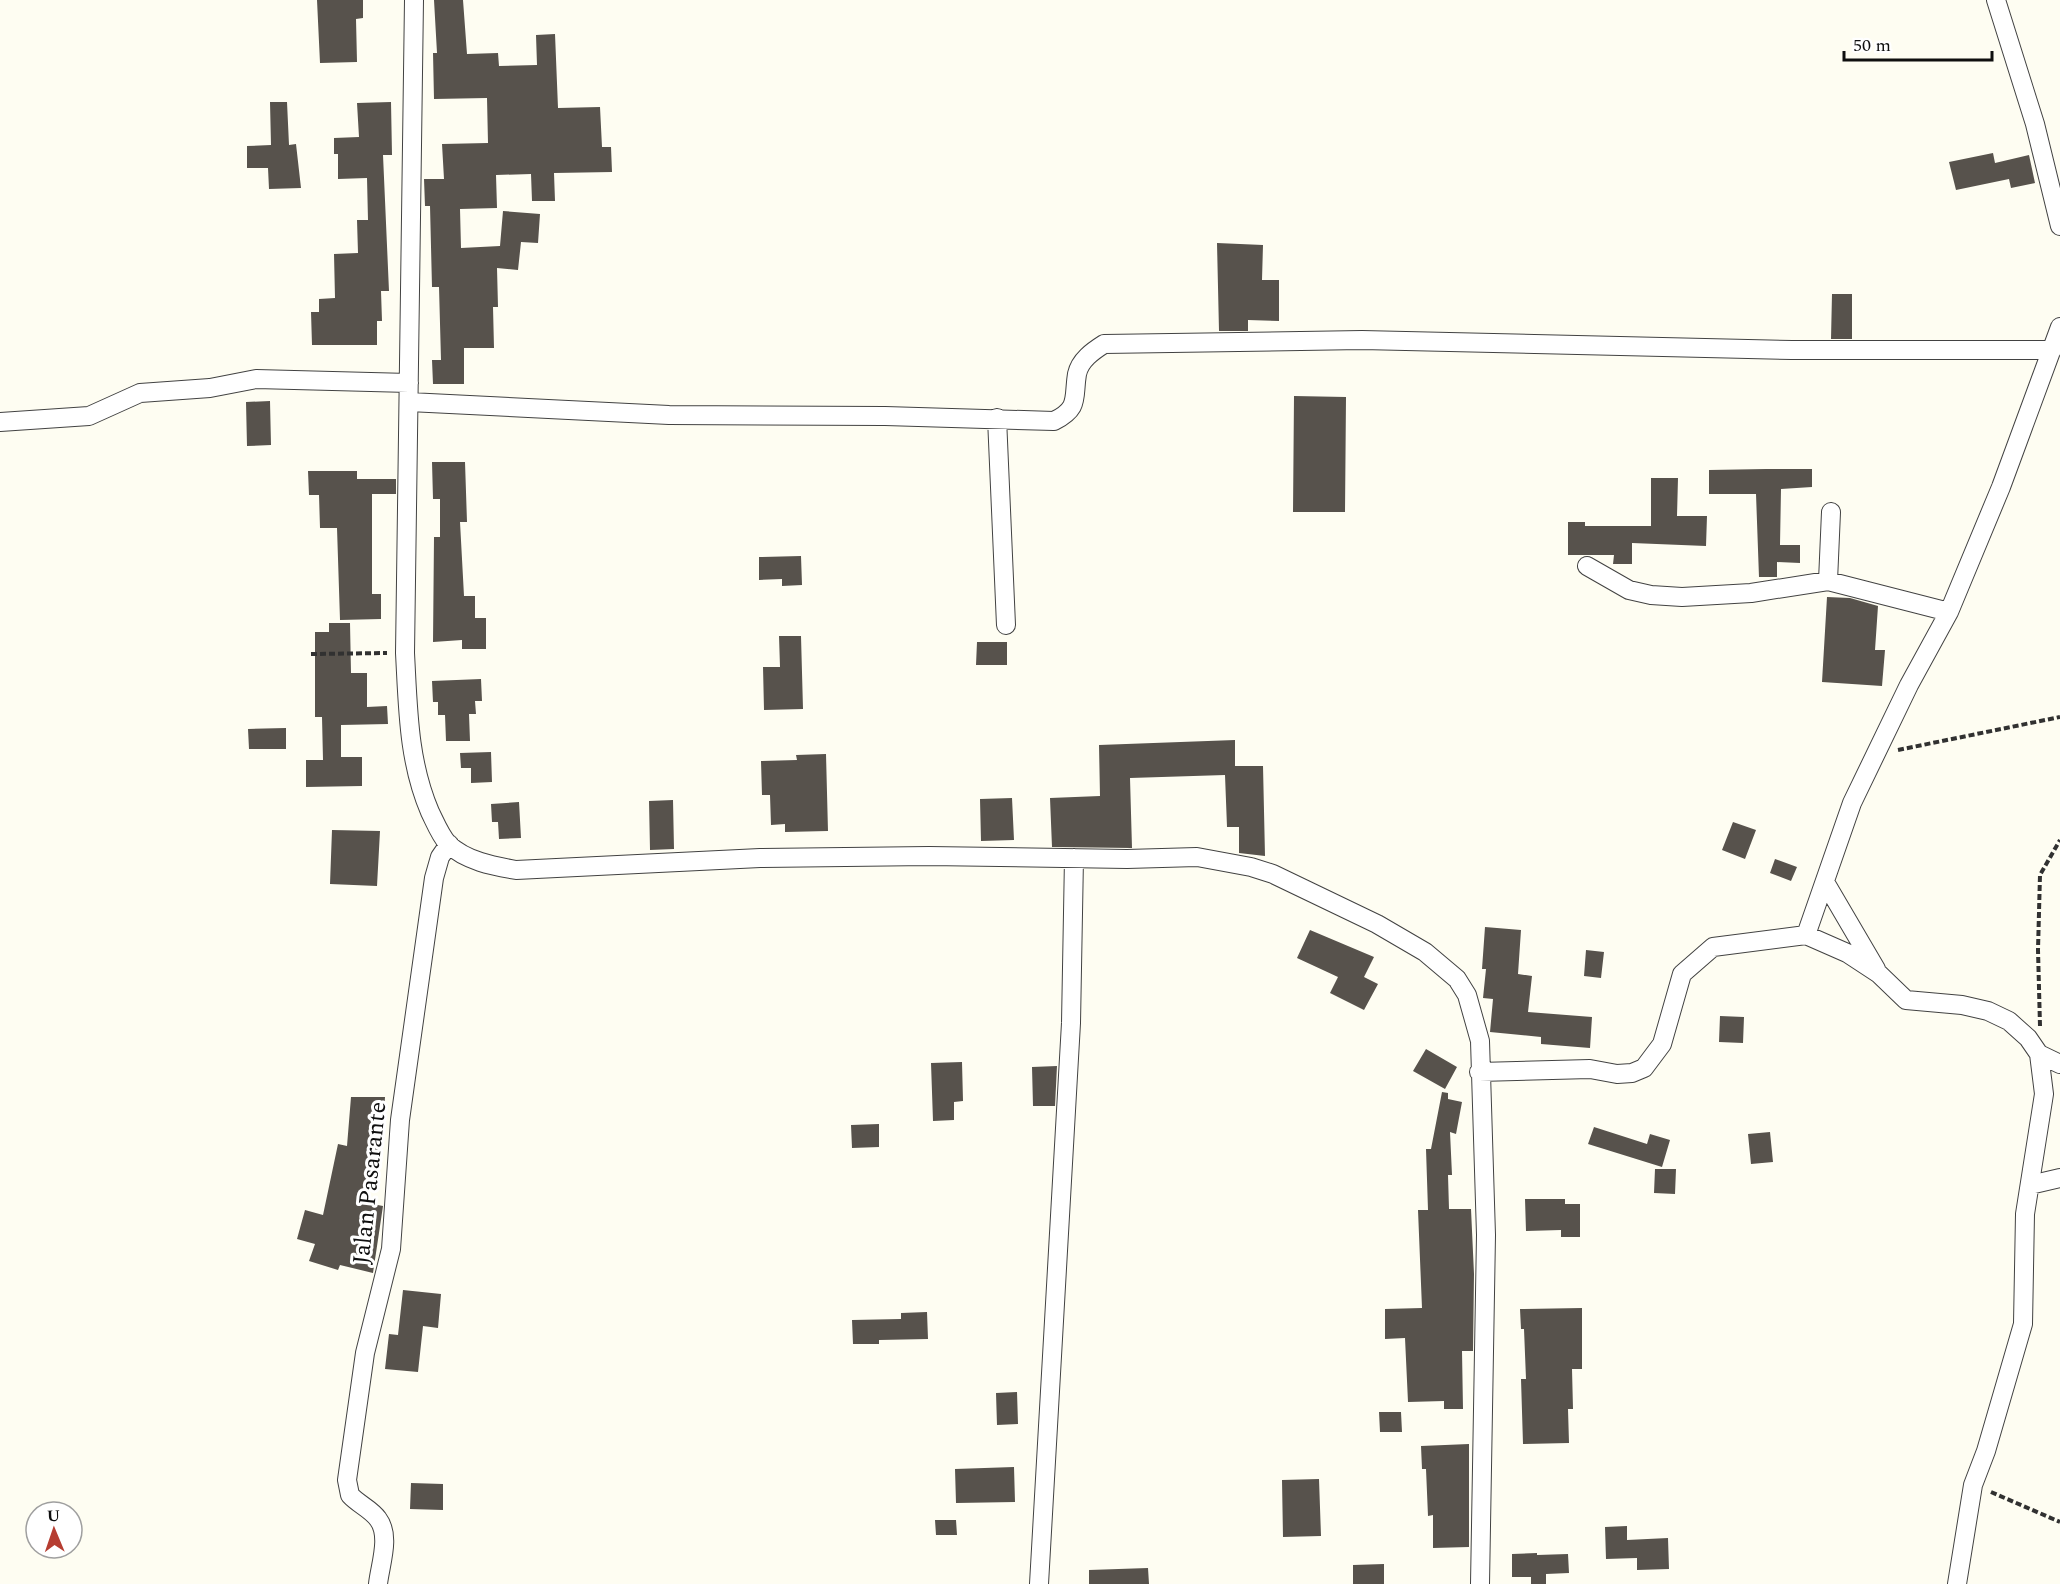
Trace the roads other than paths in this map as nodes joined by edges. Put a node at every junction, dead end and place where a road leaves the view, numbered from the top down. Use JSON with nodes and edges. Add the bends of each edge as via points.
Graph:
{"nodes":[{"id":1,"x":414,"y":0,"type":"edge"},
{"id":2,"x":1996,"y":0,"type":"edge"},
{"id":3,"x":2060,"y":226,"type":"edge"},
{"id":4,"x":2060,"y":327,"type":"edge"},
{"id":5,"x":2052,"y":350,"type":"junction"},
{"id":6,"x":409,"y":383,"type":"junction"},
{"id":7,"x":409,"y":402,"type":"junction"},
{"id":8,"x":996,"y":418,"type":"junction"},
{"id":9,"x":0,"y":422,"type":"edge"},
{"id":10,"x":1831,"y":512,"type":"dead end"},
{"id":11,"x":1587,"y":566,"type":"dead end"},
{"id":12,"x":1828,"y":581,"type":"junction"},
{"id":13,"x":1949,"y":612,"type":"junction"},
{"id":14,"x":1006,"y":625,"type":"dead end"},
{"id":15,"x":449,"y":844,"type":"junction"},
{"id":16,"x":1074,"y":858,"type":"junction"},
{"id":17,"x":1826,"y":882,"type":"junction"},
{"id":18,"x":1806,"y":935,"type":"junction"},
{"id":19,"x":1879,"y":974,"type":"junction"},
{"id":20,"x":2039,"y":1054,"type":"junction"},
{"id":21,"x":2060,"y":1064,"type":"edge"},
{"id":22,"x":1479,"y":1072,"type":"junction"},
{"id":23,"x":2060,"y":1178,"type":"edge"},
{"id":24,"x":2030,"y":1185,"type":"junction"},
{"id":25,"x":378,"y":1584,"type":"edge"},
{"id":26,"x":1039,"y":1584,"type":"edge"},
{"id":27,"x":1480,"y":1584,"type":"edge"},
{"id":28,"x":1957,"y":1584,"type":"edge"}],
"edges":[{"from":1,"to":6,"type":"street"},
{"from":2,"to":3,"type":"street","via":[[2035,124]]},
{"from":4,"to":5,"type":"street"},
{"from":5,"to":8,"type":"street","via":[[1792,350],[1362,340],[1104,344],[1087,355],[1077,373],[1078,393],[1067,414],[1054,421]]},
{"from":5,"to":13,"type":"street"},
{"from":6,"to":7,"type":"street"},
{"from":6,"to":9,"type":"street","via":[[256,379],[210,388],[140,393],[89,416]]},
{"from":7,"to":8,"type":"street","via":[[669,415]]},
{"from":7,"to":15,"type":"street","via":[[405,653],[412,754],[420,790]]},
{"from":8,"to":14,"type":"street"},
{"from":10,"to":12,"type":"street"},
{"from":11,"to":12,"type":"street","via":[[1629,590],[1651,595],[1751,593]]},
{"from":12,"to":13,"type":"street"},
{"from":13,"to":17,"type":"street","via":[[1852,803]]},
{"from":15,"to":16,"type":"street","via":[[485,865],[516,870],[760,858]]},
{"from":15,"to":25,"type":"street","name":"Jalan Pasarante","via":[[434,878],[400,1120],[391,1249],[365,1353],[347,1480],[350,1495],[382,1525],[384,1545]]},
{"from":16,"to":22,"type":"street","via":[[1197,857],[1251,867],[1311,890],[1384,928],[1425,952],[1457,979],[1475,1014],[1480,1041]]},
{"from":16,"to":26,"type":"street","via":[[1071,1023]]},
{"from":17,"to":18,"type":"street"},
{"from":17,"to":19,"type":"street"},
{"from":18,"to":19,"type":"street"},
{"from":18,"to":22,"type":"street","via":[[1713,947],[1682,974],[1662,1044],[1644,1068],[1617,1074],[1590,1070]]},
{"from":19,"to":20,"type":"street","via":[[1906,1000],[1962,1005],[2009,1021]]},
{"from":20,"to":21,"type":"street"},
{"from":20,"to":24,"type":"street","via":[[2044,1094]]},
{"from":22,"to":27,"type":"street","via":[[1486,1235]]},
{"from":23,"to":24,"type":"street"},
{"from":24,"to":28,"type":"street","via":[[2025,1214],[2023,1324],[1973,1485]]}]}
